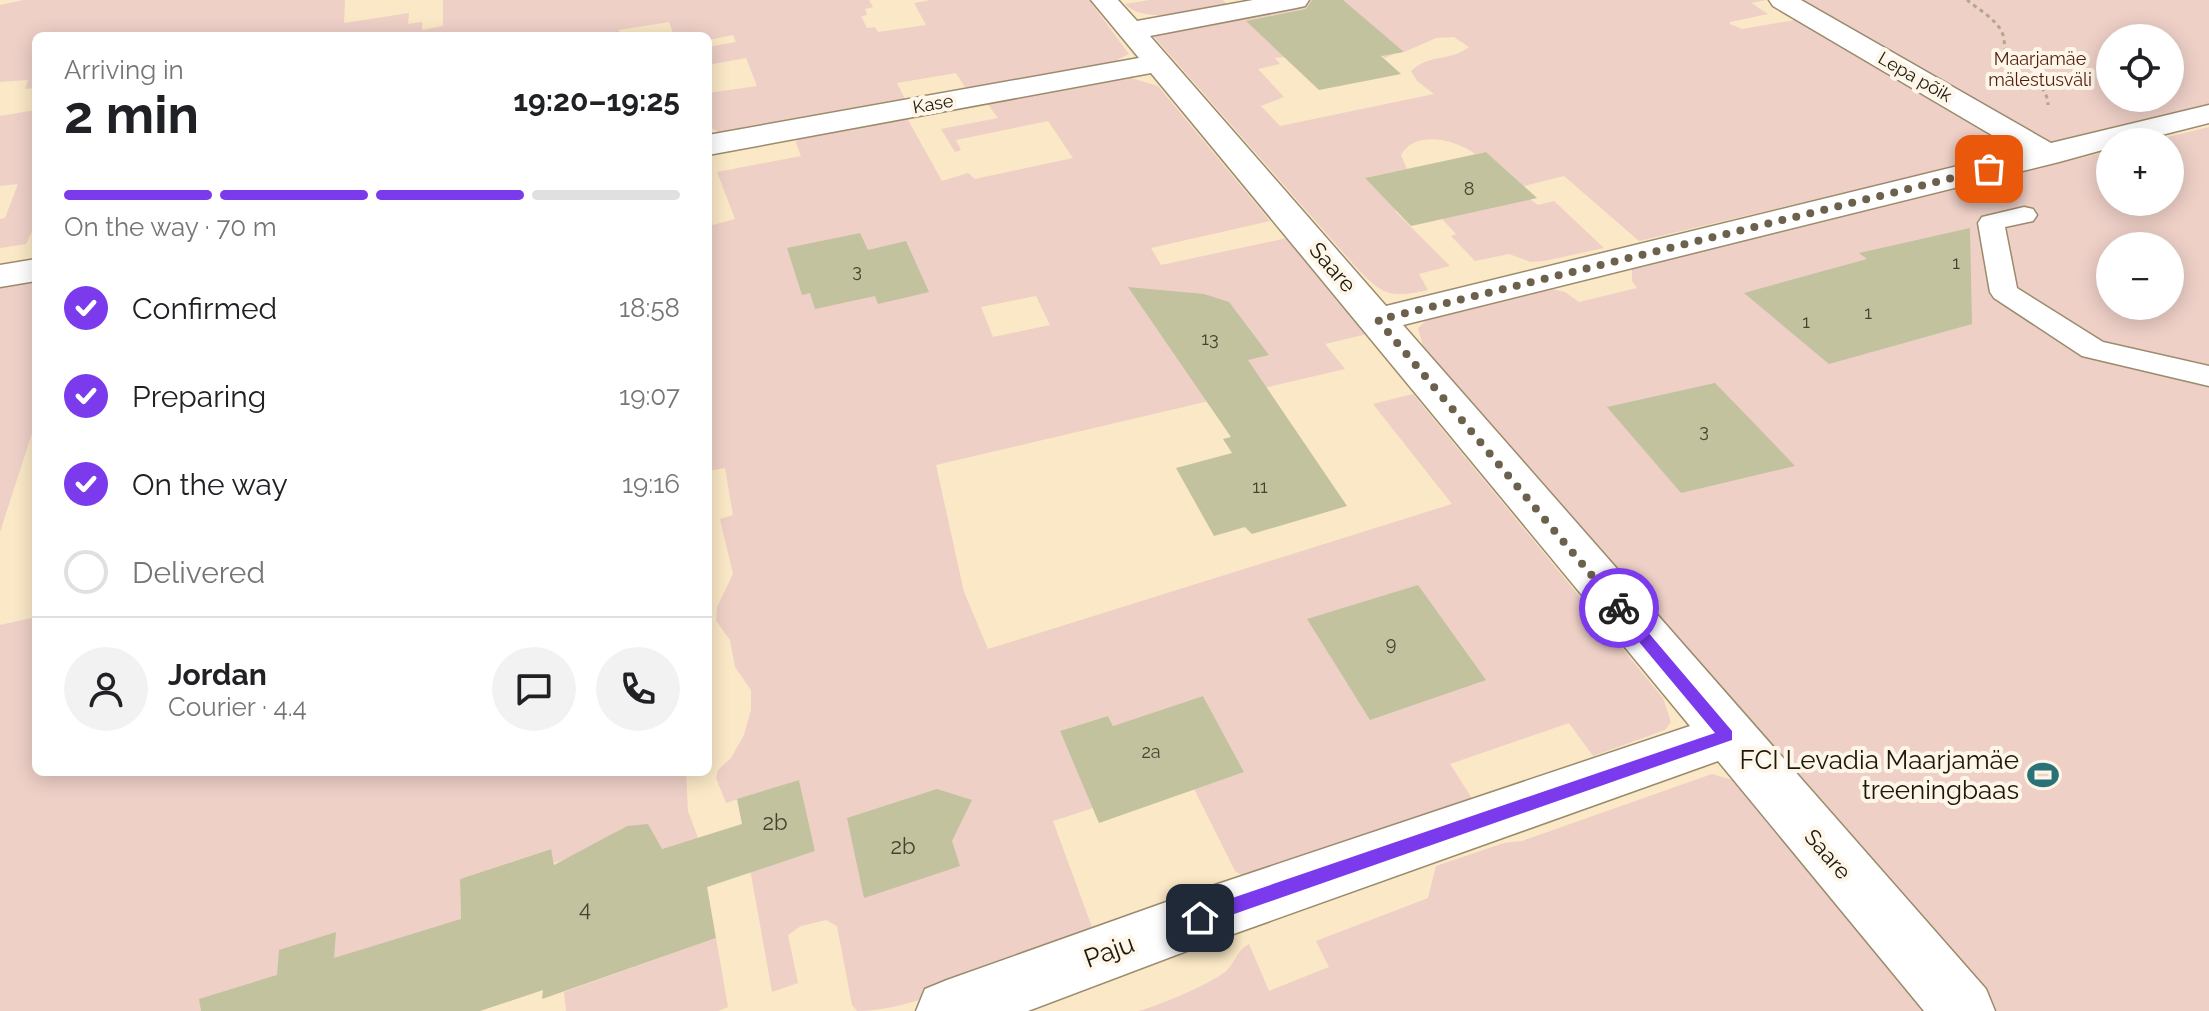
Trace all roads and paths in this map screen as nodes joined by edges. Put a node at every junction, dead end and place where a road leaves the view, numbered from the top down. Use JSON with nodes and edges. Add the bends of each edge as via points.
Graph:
{"nodes":[{"id":1,"x":1296,"y":0,"type":"edge"},
{"id":2,"x":1782,"y":0,"type":"edge"},
{"id":3,"x":1967,"y":0,"type":"edge"},
{"id":4,"x":1131,"y":31,"type":"edge"},
{"id":5,"x":2209,"y":114,"type":"edge"},
{"id":6,"x":2003,"y":129,"type":"junction"},
{"id":7,"x":712,"y":144,"type":"edge"},
{"id":8,"x":2048,"y":155,"type":"junction"},
{"id":9,"x":2024,"y":215,"type":"dead end"},
{"id":10,"x":32,"y":271,"type":"edge"},
{"id":11,"x":0,"y":276,"type":"edge"},
{"id":12,"x":1378,"y":320,"type":"junction"},
{"id":13,"x":2209,"y":376,"type":"edge"},
{"id":14,"x":1726,"y":736,"type":"junction"},
{"id":15,"x":947,"y":1011,"type":"edge"},
{"id":16,"x":1964,"y":1011,"type":"edge"}],
"edges":[{"from":1,"to":4,"type":"street","name":"Kase"},
{"from":2,"to":6,"type":"street","name":"Lepa põik"},
{"from":3,"to":6,"type":"path","via":[[2001,30],[2004,57],[2048,94],[2047,107]]},
{"from":4,"to":7,"type":"street","name":"Kase"},
{"from":4,"to":12,"type":"street","name":"Saare"},
{"from":5,"to":8,"type":"street"},
{"from":6,"to":8,"type":"street","name":"Lepa põik"},
{"from":8,"to":12,"type":"street"},
{"from":9,"to":13,"type":"lane","via":[[1991,223],[2004,292],[2093,349]]},
{"from":10,"to":11,"type":"street"},
{"from":12,"to":14,"type":"street","name":"Saare"},
{"from":14,"to":15,"type":"street","name":"Paju"},
{"from":14,"to":16,"type":"street","name":"Saare"}]}
